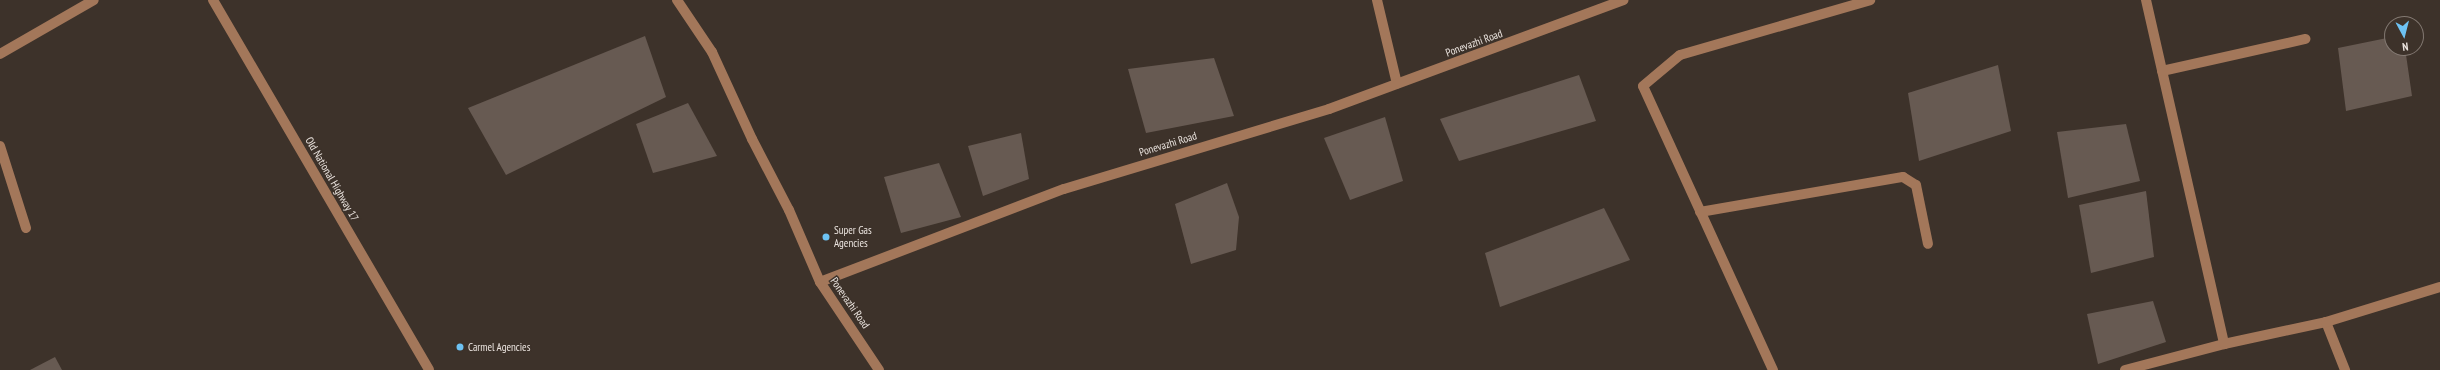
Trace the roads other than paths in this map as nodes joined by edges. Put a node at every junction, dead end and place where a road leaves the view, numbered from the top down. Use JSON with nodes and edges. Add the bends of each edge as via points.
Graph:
{"nodes":[{"id":1,"x":94,"y":0,"type":"edge"},
{"id":2,"x":213,"y":0,"type":"edge"},
{"id":3,"x":677,"y":0,"type":"edge"},
{"id":4,"x":1377,"y":0,"type":"edge"},
{"id":5,"x":1624,"y":0,"type":"edge"},
{"id":6,"x":1870,"y":0,"type":"edge"},
{"id":7,"x":2146,"y":0,"type":"edge"},
{"id":8,"x":2305,"y":39,"type":"dead end"},
{"id":9,"x":0,"y":54,"type":"edge"},
{"id":10,"x":2162,"y":71,"type":"junction"},
{"id":11,"x":1397,"y":84,"type":"junction"},
{"id":12,"x":0,"y":146,"type":"edge"},
{"id":13,"x":1700,"y":212,"type":"junction"},
{"id":14,"x":26,"y":228,"type":"dead end"},
{"id":15,"x":1928,"y":244,"type":"dead end"},
{"id":16,"x":820,"y":282,"type":"junction"},
{"id":17,"x":2440,"y":287,"type":"edge"},
{"id":18,"x":2326,"y":322,"type":"junction"},
{"id":19,"x":2224,"y":344,"type":"junction"},
{"id":20,"x":429,"y":370,"type":"edge"},
{"id":21,"x":879,"y":370,"type":"edge"},
{"id":22,"x":1773,"y":370,"type":"edge"},
{"id":23,"x":2124,"y":370,"type":"edge"},
{"id":24,"x":2345,"y":370,"type":"edge"}],
"edges":[{"from":1,"to":9,"type":"street"},
{"from":2,"to":20,"type":"street","name":"Old National Highway 17"},
{"from":3,"to":16,"type":"street","via":[[712,52],[752,139],[789,210]]},
{"from":4,"to":11,"type":"street"},
{"from":5,"to":11,"type":"street","name":"Ponevazhi Road"},
{"from":6,"to":13,"type":"street","via":[[1680,55],[1643,86]]},
{"from":7,"to":10,"type":"street"},
{"from":8,"to":10,"type":"street"},
{"from":10,"to":19,"type":"street"},
{"from":11,"to":16,"type":"street","name":"Ponevazhi Road","via":[[1330,109],[1064,189]]},
{"from":12,"to":14,"type":"street"},
{"from":13,"to":15,"type":"street","via":[[1903,177],[1916,185]]},
{"from":13,"to":22,"type":"street"},
{"from":16,"to":21,"type":"street","name":"Ponevazhi Road"},
{"from":17,"to":18,"type":"street"},
{"from":18,"to":19,"type":"street"},
{"from":18,"to":24,"type":"street"},
{"from":19,"to":23,"type":"street"}]}
